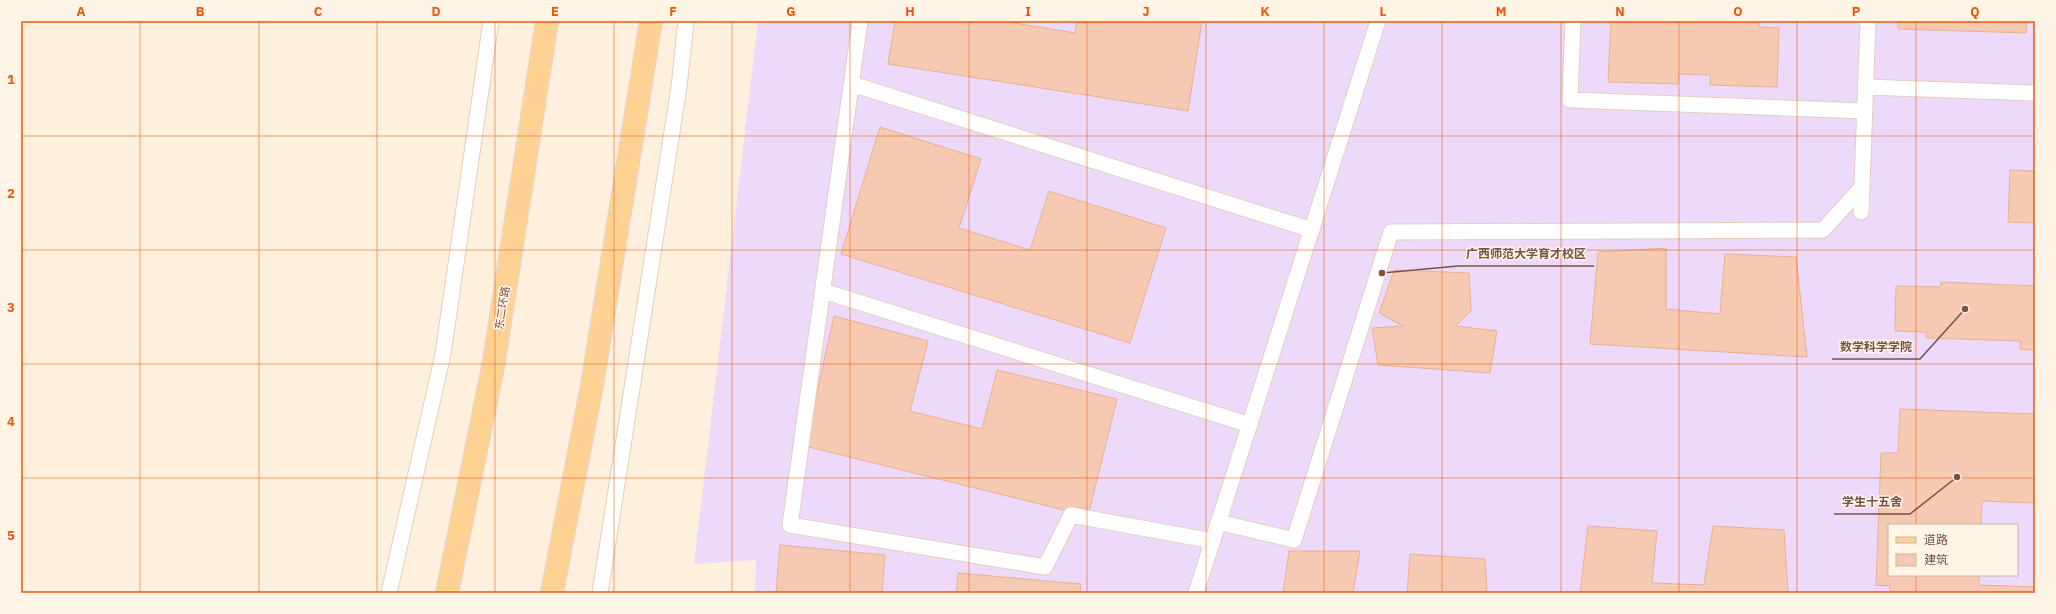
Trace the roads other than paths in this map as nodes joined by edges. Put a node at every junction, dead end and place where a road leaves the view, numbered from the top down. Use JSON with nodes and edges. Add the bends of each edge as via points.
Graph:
{"nodes":[{"id":1,"x":491,"y":21,"type":"edge"},
{"id":2,"x":547,"y":21,"type":"edge"},
{"id":3,"x":651,"y":21,"type":"edge"},
{"id":4,"x":686,"y":21,"type":"edge"},
{"id":5,"x":860,"y":21,"type":"edge"},
{"id":6,"x":1378,"y":21,"type":"edge"},
{"id":7,"x":1573,"y":21,"type":"edge"},
{"id":8,"x":1868,"y":21,"type":"edge"},
{"id":9,"x":852,"y":84,"type":"junction"},
{"id":10,"x":1865,"y":87,"type":"junction"},
{"id":11,"x":2035,"y":93,"type":"edge"},
{"id":12,"x":1865,"y":111,"type":"junction"},
{"id":13,"x":1862,"y":187,"type":"junction"},
{"id":14,"x":1861,"y":212,"type":"dead end"},
{"id":15,"x":1312,"y":230,"type":"junction"},
{"id":16,"x":823,"y":291,"type":"junction"},
{"id":17,"x":1250,"y":425,"type":"junction"},
{"id":18,"x":1218,"y":522,"type":"junction"},
{"id":19,"x":1212,"y":541,"type":"junction"},
{"id":20,"x":389,"y":593,"type":"edge"},
{"id":21,"x":447,"y":593,"type":"edge"},
{"id":22,"x":552,"y":593,"type":"edge"},
{"id":23,"x":600,"y":593,"type":"edge"},
{"id":24,"x":1196,"y":593,"type":"edge"}],
"edges":[{"from":1,"to":20,"type":"lane","via":[[443,354]]},
{"from":2,"to":21,"type":"main road","name":"东二环路","via":[[492,367]]},
{"from":3,"to":22,"type":"main road","via":[[592,385]]},
{"from":4,"to":23,"type":"lane","via":[[679,87]]},
{"from":5,"to":9,"type":"lane"},
{"from":6,"to":15,"type":"lane"},
{"from":7,"to":12,"type":"lane","via":[[1570,100]]},
{"from":8,"to":10,"type":"lane"},
{"from":9,"to":15,"type":"lane"},
{"from":9,"to":16,"type":"lane"},
{"from":10,"to":11,"type":"lane"},
{"from":10,"to":12,"type":"lane"},
{"from":12,"to":13,"type":"lane"},
{"from":13,"to":14,"type":"lane"},
{"from":13,"to":18,"type":"lane","via":[[1823,230],[1391,232],[1294,540]]},
{"from":15,"to":17,"type":"lane"},
{"from":16,"to":17,"type":"lane"},
{"from":16,"to":19,"type":"lane","via":[[790,525],[1045,567],[1071,516]]},
{"from":17,"to":18,"type":"lane"},
{"from":18,"to":19,"type":"lane"},
{"from":19,"to":24,"type":"lane"}]}
